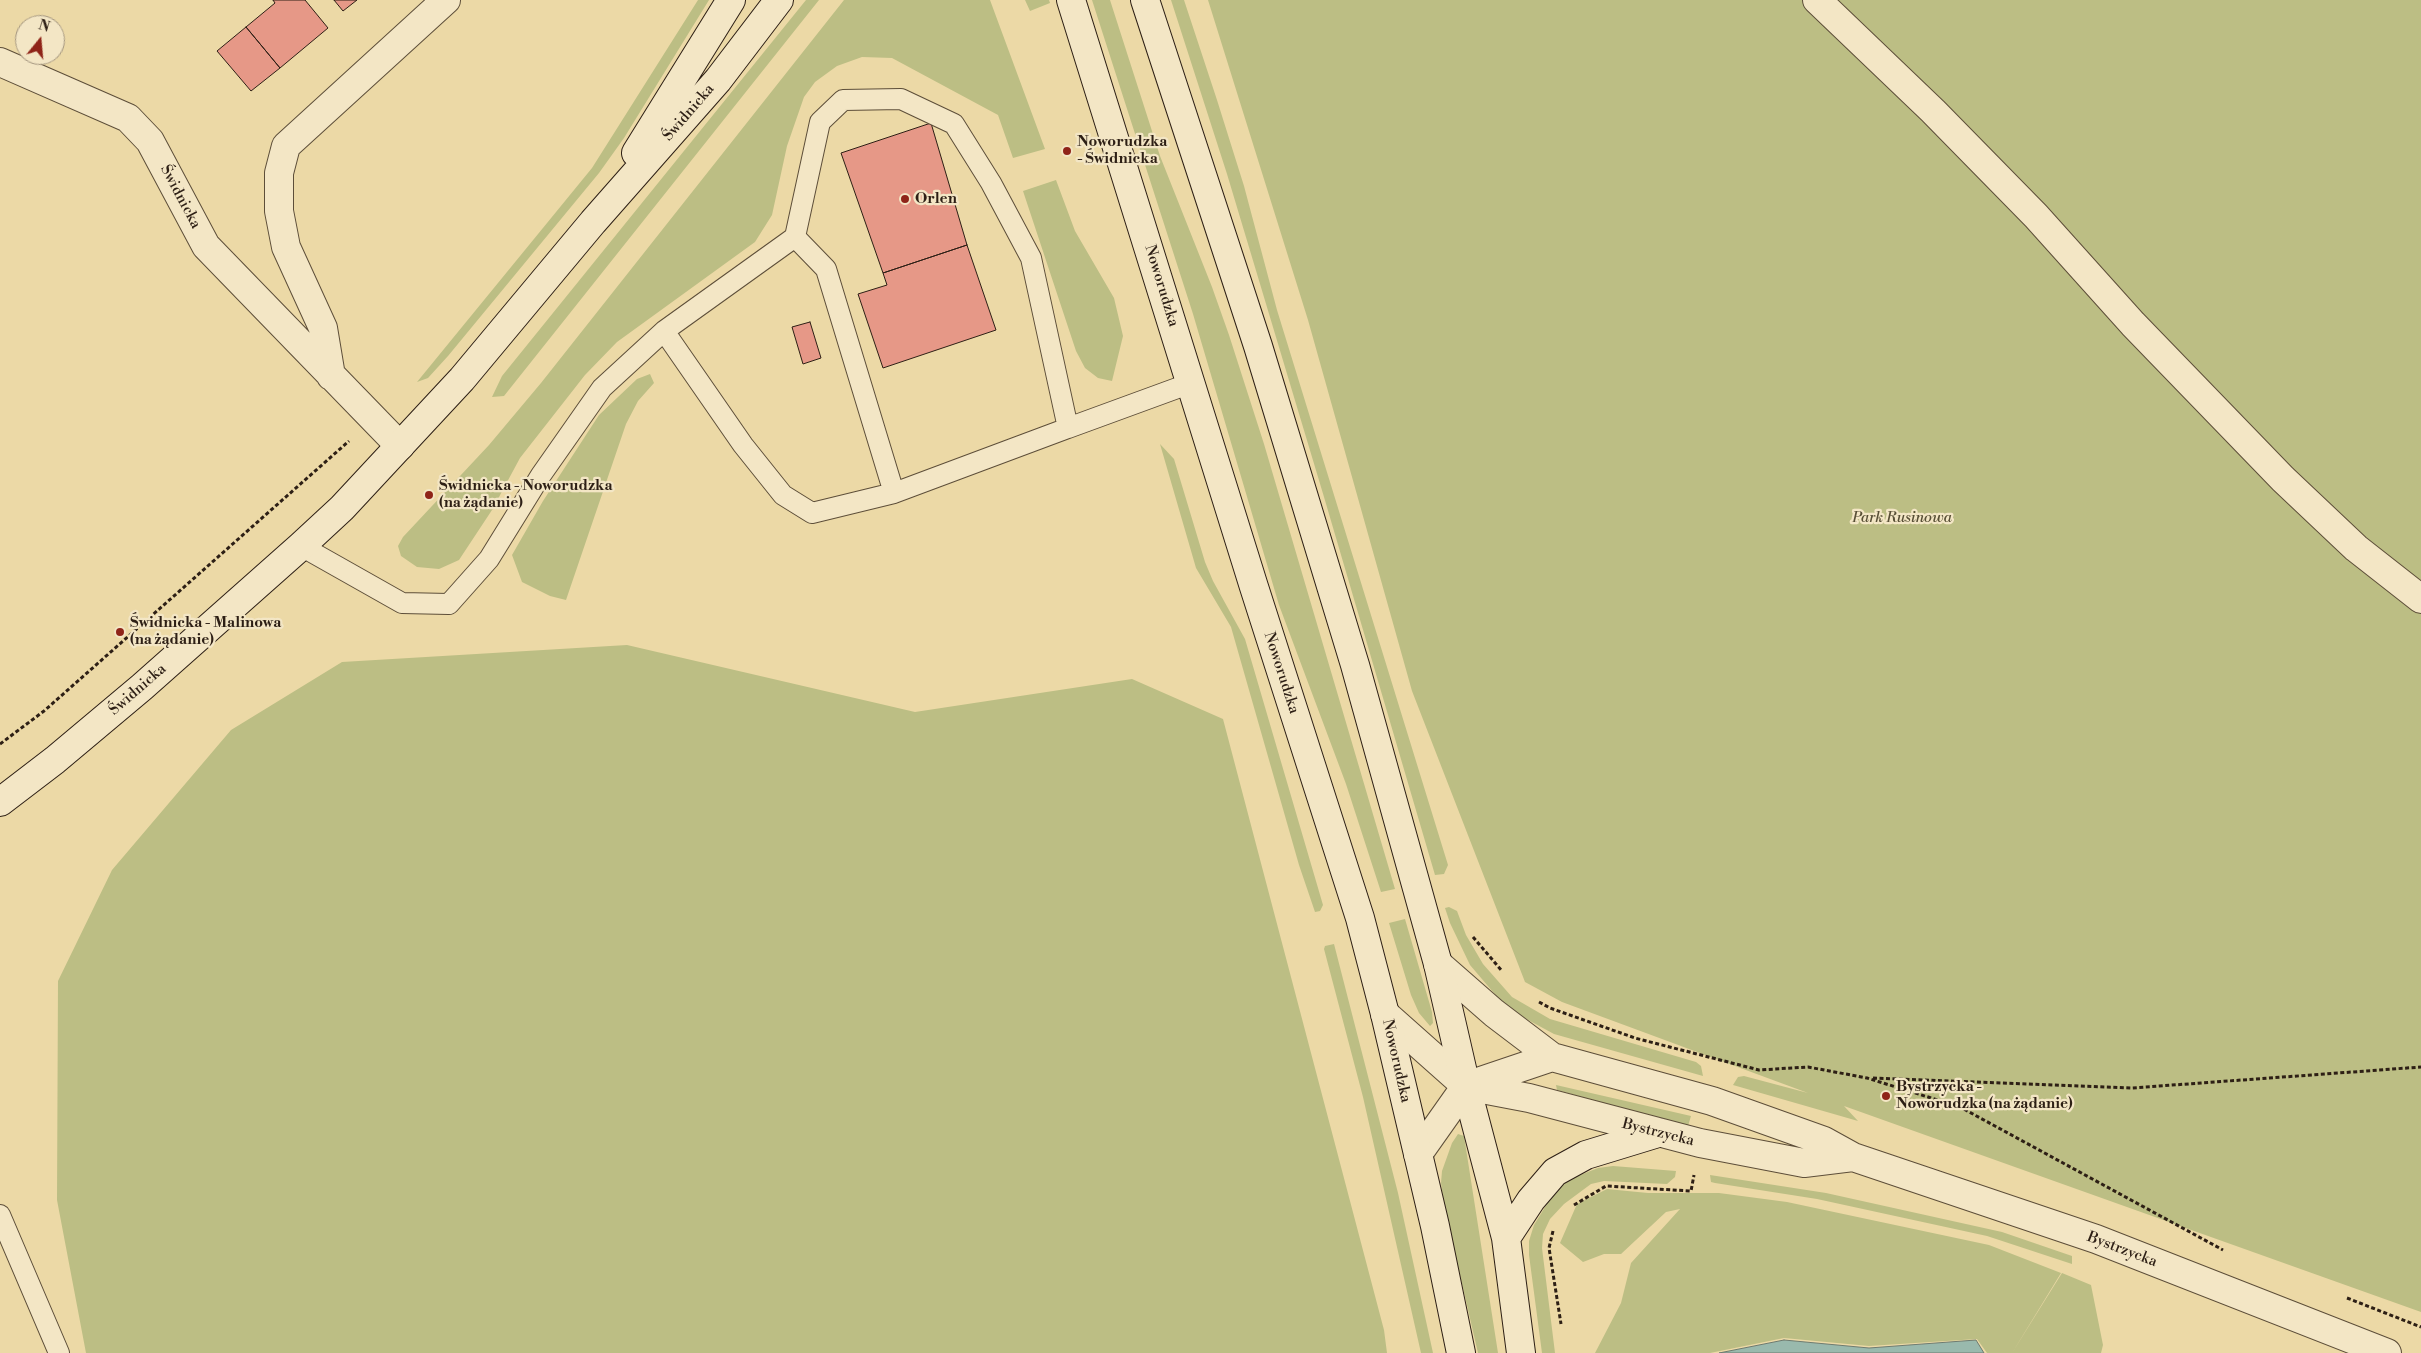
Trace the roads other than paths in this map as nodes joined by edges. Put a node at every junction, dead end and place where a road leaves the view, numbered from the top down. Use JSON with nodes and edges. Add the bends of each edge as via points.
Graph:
{"nodes":[{"id":1,"x":446,"y":0,"type":"edge"},
{"id":2,"x":731,"y":0,"type":"edge"},
{"id":3,"x":779,"y":0,"type":"edge"},
{"id":4,"x":1071,"y":0,"type":"edge"},
{"id":5,"x":1146,"y":0,"type":"edge"},
{"id":6,"x":1817,"y":0,"type":"edge"},
{"id":7,"x":0,"y":62,"type":"edge"},
{"id":8,"x":593,"y":222,"type":"junction"},
{"id":9,"x":795,"y":237,"type":"junction"},
{"id":10,"x":664,"y":331,"type":"junction"},
{"id":11,"x":332,"y":376,"type":"junction"},
{"id":12,"x":1191,"y":383,"type":"junction"},
{"id":13,"x":1068,"y":428,"type":"junction"},
{"id":14,"x":400,"y":446,"type":"junction"},
{"id":15,"x":894,"y":493,"type":"junction"},
{"id":16,"x":302,"y":546,"type":"junction"},
{"id":17,"x":2421,"y":599,"type":"edge"},
{"id":18,"x":0,"y":802,"type":"edge"},
{"id":19,"x":1438,"y":964,"type":"junction"},
{"id":20,"x":1385,"y":1014,"type":"junction"},
{"id":21,"x":1552,"y":1057,"type":"junction"},
{"id":22,"x":1466,"y":1086,"type":"junction"},
{"id":23,"x":1658,"y":1133,"type":"junction"},
{"id":24,"x":1418,"y":1154,"type":"junction"},
{"id":25,"x":1853,"y":1157,"type":"junction"},
{"id":26,"x":0,"y":1216,"type":"edge"},
{"id":27,"x":1506,"y":1238,"type":"junction"},
{"id":28,"x":59,"y":1353,"type":"edge"},
{"id":29,"x":1461,"y":1353,"type":"edge"},
{"id":30,"x":1521,"y":1353,"type":"edge"},
{"id":31,"x":2387,"y":1353,"type":"edge"}],
"edges":[{"from":1,"to":11,"type":"main road","via":[[286,146],[279,174],[279,211],[286,247],[323,328]]},
{"from":2,"to":8,"type":"main road","name":"Świdnicka"},
{"from":3,"to":8,"type":"main road","name":"Świdnicka","via":[[718,80]]},
{"from":4,"to":12,"type":"main road","name":"Noworudzka"},
{"from":5,"to":19,"type":"main road","via":[[1258,346],[1344,628]]},
{"from":6,"to":17,"type":"main road","via":[[2036,216],[2133,324],[2283,479],[2356,548]]},
{"from":7,"to":11,"type":"main road","name":"Świdnicka","via":[[128,118],[150,141],[206,246]]},
{"from":8,"to":14,"type":"main road","name":"Świdnicka","via":[[462,379]]},
{"from":9,"to":10,"type":"lane"},
{"from":9,"to":13,"type":"lane","via":[[820,122],[843,100],[901,99],[954,124],[991,183],[1031,258]]},
{"from":9,"to":15,"type":"lane","via":[[826,270]]},
{"from":10,"to":15,"type":"lane","via":[[743,445],[783,495],[812,513]]},
{"from":10,"to":16,"type":"lane","via":[[602,388],[541,475],[489,558],[449,604],[402,603]]},
{"from":11,"to":14,"type":"main road","name":"Świdnicka"},
{"from":12,"to":13,"type":"lane"},
{"from":12,"to":20,"type":"main road","name":"Noworudzka","via":[[1360,918]]},
{"from":13,"to":15,"type":"lane"},
{"from":14,"to":16,"type":"main road","name":"Świdnicka"},
{"from":16,"to":18,"type":"main road","name":"Świdnicka","via":[[127,699]]},
{"from":19,"to":21,"type":"main road","name":"Bystrzycka","via":[[1494,1013]]},
{"from":19,"to":22,"type":"main road"},
{"from":20,"to":22,"type":"main road"},
{"from":20,"to":24,"type":"main road","name":"Noworudzka"},
{"from":21,"to":22,"type":"main road"},
{"from":21,"to":25,"type":"main road","name":"Bystrzycka","via":[[1712,1101],[1824,1141]]},
{"from":22,"to":23,"type":"main road","name":"Bystrzycka","via":[[1529,1098]]},
{"from":22,"to":24,"type":"main road"},
{"from":22,"to":27,"type":"main road"},
{"from":23,"to":25,"type":"main road","name":"Bystrzycka","via":[[1804,1163]]},
{"from":23,"to":27,"type":"main road","via":[[1586,1155],[1555,1172],[1531,1200]]},
{"from":24,"to":29,"type":"main road","name":"Noworudzka"},
{"from":25,"to":31,"type":"main road","name":"Bystrzycka","via":[[2096,1239]]},
{"from":26,"to":28,"type":"lane"},
{"from":27,"to":30,"type":"main road"}]}
